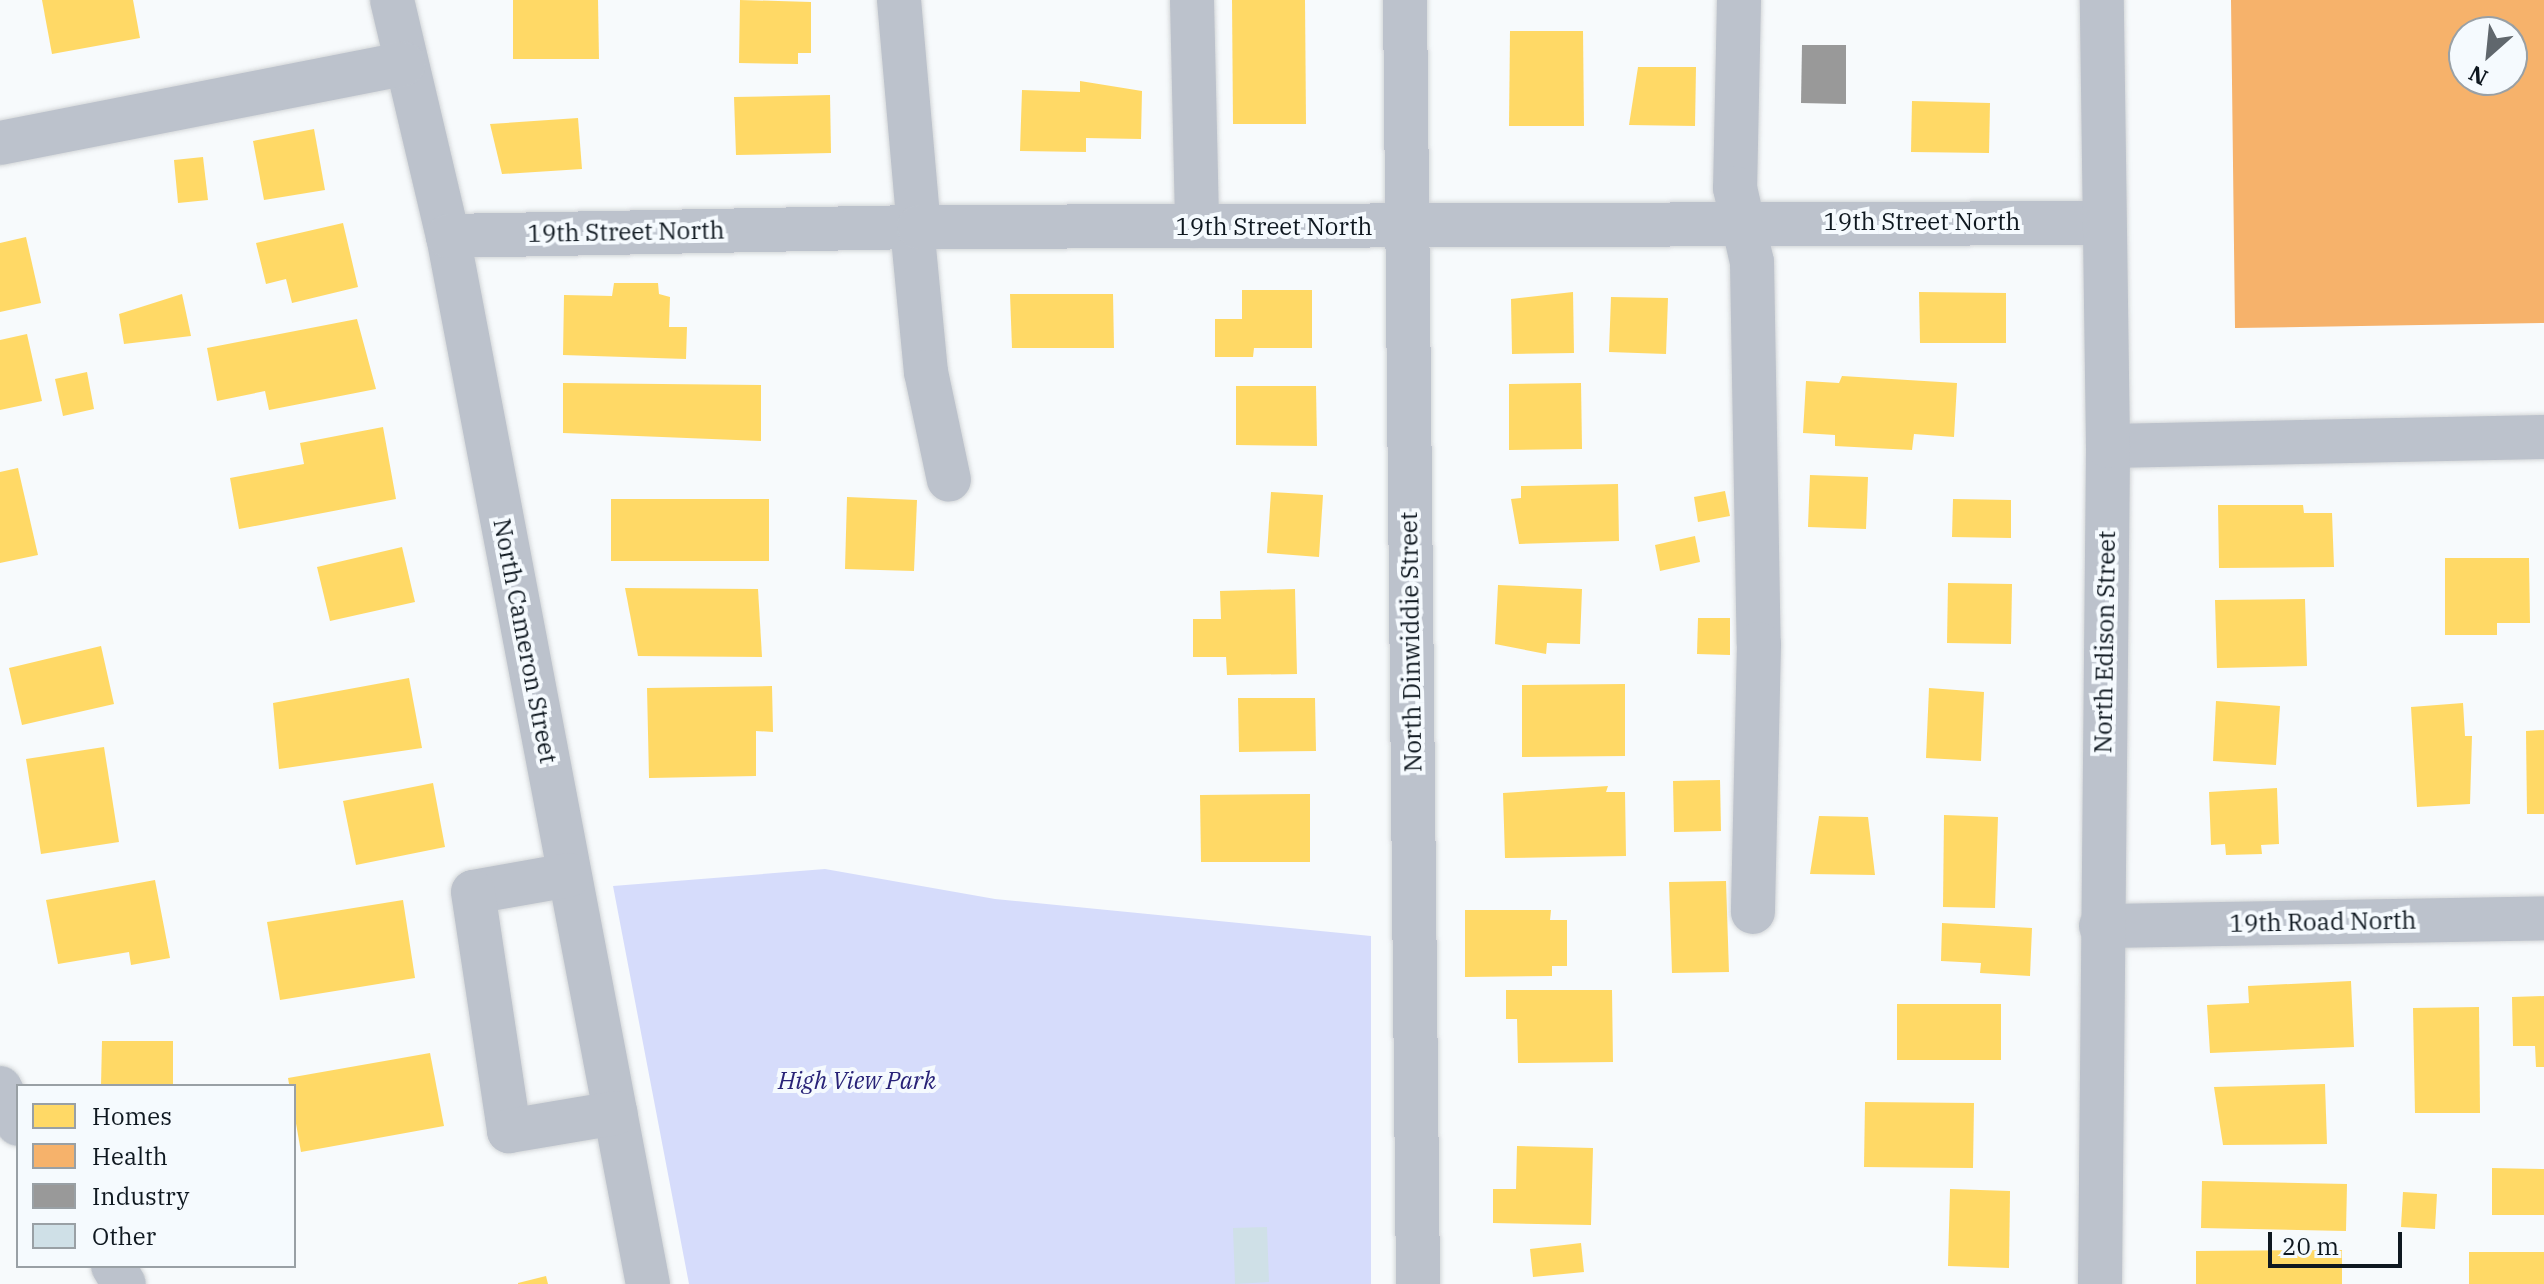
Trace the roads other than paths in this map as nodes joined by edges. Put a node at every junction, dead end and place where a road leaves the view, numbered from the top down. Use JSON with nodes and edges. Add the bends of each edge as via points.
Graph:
{"nodes":[{"id":1,"x":392,"y":0,"type":"edge"},
{"id":2,"x":899,"y":0,"type":"edge"},
{"id":3,"x":1192,"y":0,"type":"edge"},
{"id":4,"x":1405,"y":0,"type":"edge"},
{"id":5,"x":1739,"y":0,"type":"edge"},
{"id":6,"x":2102,"y":0,"type":"edge"},
{"id":7,"x":403,"y":64,"type":"junction"},
{"id":8,"x":0,"y":143,"type":"edge"},
{"id":9,"x":1742,"y":221,"type":"junction"},
{"id":10,"x":2100,"y":223,"type":"junction"},
{"id":11,"x":1197,"y":226,"type":"junction"},
{"id":12,"x":916,"y":227,"type":"junction"},
{"id":13,"x":1407,"y":228,"type":"junction"},
{"id":14,"x":448,"y":236,"type":"junction"},
{"id":15,"x":2544,"y":437,"type":"edge"},
{"id":16,"x":2108,"y":446,"type":"junction"},
{"id":17,"x":949,"y":480,"type":"dead end"},
{"id":18,"x":569,"y":875,"type":"junction"},
{"id":19,"x":1753,"y":912,"type":"dead end"},
{"id":20,"x":2544,"y":918,"type":"edge"},
{"id":21,"x":2101,"y":926,"type":"junction"},
{"id":22,"x":0,"y":1088,"type":"edge"},
{"id":23,"x":615,"y":1113,"type":"junction"},
{"id":24,"x":16,"y":1120,"type":"edge"},
{"id":25,"x":648,"y":1284,"type":"edge"},
{"id":26,"x":1418,"y":1284,"type":"edge"},
{"id":27,"x":2100,"y":1284,"type":"edge"}],
"edges":[{"from":1,"to":7,"type":"street","name":"North Cameron Street"},
{"from":2,"to":12,"type":"street"},
{"from":3,"to":11,"type":"street"},
{"from":4,"to":13,"type":"street","name":"North Dinwiddie Street"},
{"from":5,"to":9,"type":"street","via":[[1735,188]]},
{"from":6,"to":10,"type":"street","name":"North Edison Street"},
{"from":7,"to":8,"type":"street"},
{"from":7,"to":14,"type":"street","name":"North Cameron Street"},
{"from":9,"to":10,"type":"street","name":"19th Street North"},
{"from":9,"to":13,"type":"street","name":"19th Street North"},
{"from":9,"to":19,"type":"street","via":[[1752,262],[1759,644]]},
{"from":10,"to":16,"type":"street","name":"North Edison Street"},
{"from":11,"to":12,"type":"street","name":"19th Street North"},
{"from":11,"to":13,"type":"street","name":"19th Street North"},
{"from":12,"to":14,"type":"street","name":"19th Street North"},
{"from":12,"to":17,"type":"street","via":[[926,372]]},
{"from":13,"to":26,"type":"street","name":"North Dinwiddie Street"},
{"from":14,"to":18,"type":"street","name":"North Cameron Street"},
{"from":15,"to":16,"type":"street"},
{"from":16,"to":21,"type":"street","name":"North Edison Street"},
{"from":18,"to":23,"type":"street","name":"North Cameron Street"},
{"from":18,"to":23,"type":"street","via":[[473,892],[509,1131]]},
{"from":20,"to":21,"type":"street","name":"19th Road North"},
{"from":21,"to":27,"type":"street","name":"North Edison Street"},
{"from":22,"to":24,"type":"street"},
{"from":23,"to":25,"type":"street","name":"North Cameron Street"}]}
